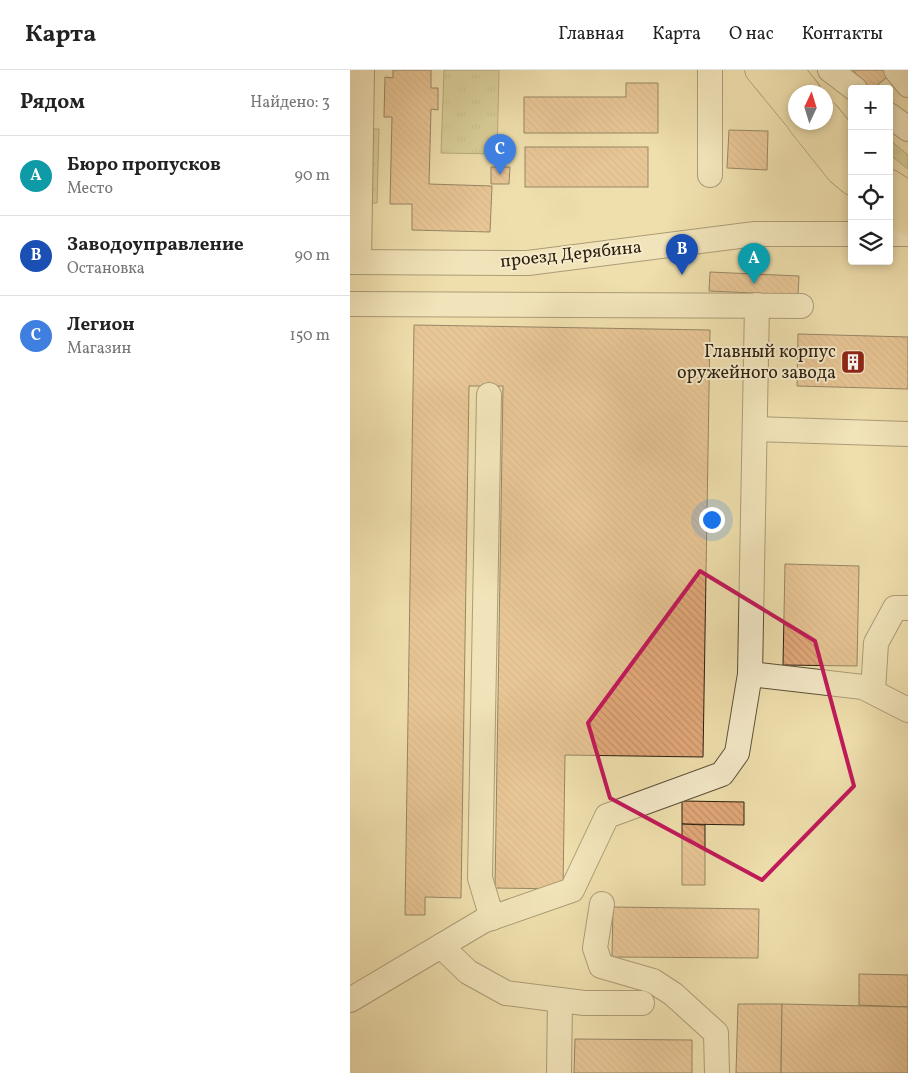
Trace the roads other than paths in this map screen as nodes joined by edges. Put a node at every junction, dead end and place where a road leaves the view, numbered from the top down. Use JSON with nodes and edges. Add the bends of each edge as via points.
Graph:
{"nodes":[{"id":1,"x":362,"y":70,"type":"edge"},
{"id":2,"x":710,"y":70,"type":"edge"},
{"id":3,"x":759,"y":70,"type":"edge"},
{"id":4,"x":789,"y":70,"type":"edge"},
{"id":5,"x":830,"y":70,"type":"edge"},
{"id":6,"x":896,"y":70,"type":"edge"},
{"id":7,"x":801,"y":85,"type":"edge"},
{"id":8,"x":850,"y":85,"type":"edge"},
{"id":9,"x":908,"y":85,"type":"edge"},
{"id":10,"x":788,"y":105,"type":"edge"},
{"id":11,"x":893,"y":117,"type":"edge"},
{"id":12,"x":833,"y":124,"type":"edge"},
{"id":13,"x":908,"y":129,"type":"edge"},
{"id":14,"x":807,"y":130,"type":"edge"},
{"id":15,"x":848,"y":143,"type":"edge"},
{"id":16,"x":710,"y":175,"type":"dead end"},
{"id":17,"x":848,"y":178,"type":"edge"},
{"id":18,"x":893,"y":186,"type":"edge"},
{"id":19,"x":908,"y":195,"type":"edge"},
{"id":20,"x":893,"y":212,"type":"edge"},
{"id":21,"x":908,"y":221,"type":"edge"},
{"id":22,"x":848,"y":234,"type":"edge"},
{"id":23,"x":893,"y":234,"type":"edge"},
{"id":24,"x":908,"y":234,"type":"edge"},
{"id":25,"x":354,"y":262,"type":"edge"},
{"id":26,"x":350,"y":304,"type":"edge"},
{"id":27,"x":757,"y":305,"type":"junction"},
{"id":28,"x":801,"y":306,"type":"dead end"},
{"id":29,"x":489,"y":395,"type":"dead end"},
{"id":30,"x":754,"y":429,"type":"junction"},
{"id":31,"x":908,"y":434,"type":"edge"},
{"id":32,"x":908,"y":608,"type":"edge"},
{"id":33,"x":750,"y":674,"type":"junction"},
{"id":34,"x":872,"y":692,"type":"junction"},
{"id":35,"x":908,"y":710,"type":"edge"},
{"id":36,"x":602,"y":904,"type":"dead end"},
{"id":37,"x":492,"y":918,"type":"junction"},
{"id":38,"x":441,"y":946,"type":"junction"},
{"id":39,"x":350,"y":1000,"type":"edge"},
{"id":40,"x":560,"y":1000,"type":"junction"},
{"id":41,"x":642,"y":1003,"type":"dead end"},
{"id":42,"x":559,"y":1073,"type":"edge"},
{"id":43,"x":717,"y":1073,"type":"edge"}],
"edges":[{"from":1,"to":25,"type":"street"},
{"from":2,"to":16,"type":"street"},
{"from":3,"to":10,"type":"main road"},
{"from":4,"to":7,"type":"main road"},
{"from":5,"to":8,"type":"street"},
{"from":6,"to":9,"type":"street"},
{"from":11,"to":13,"type":"street"},
{"from":12,"to":15,"type":"main road"},
{"from":14,"to":17,"type":"main road"},
{"from":18,"to":19,"type":"main road"},
{"from":20,"to":21,"type":"main road"},
{"from":22,"to":25,"type":"street","name":"проезд Дерябина","via":[[755,234],[528,263]]},
{"from":23,"to":24,"type":"street"},
{"from":26,"to":27,"type":"street"},
{"from":27,"to":28,"type":"street"},
{"from":27,"to":30,"type":"street"},
{"from":29,"to":37,"type":"street","via":[[480,878]]},
{"from":30,"to":31,"type":"street"},
{"from":30,"to":33,"type":"street"},
{"from":32,"to":34,"type":"street","via":[[895,608],[876,643]]},
{"from":33,"to":34,"type":"street","via":[[863,687]]},
{"from":33,"to":37,"type":"street","via":[[738,754],[722,774],[607,816],[572,890]]},
{"from":34,"to":35,"type":"street"},
{"from":36,"to":43,"type":"street","via":[[595,948],[601,966],[653,982],[673,994],[716,1033]]},
{"from":37,"to":38,"type":"street"},
{"from":38,"to":39,"type":"street"},
{"from":38,"to":40,"type":"street","via":[[468,972],[506,993]]},
{"from":40,"to":41,"type":"street"},
{"from":40,"to":42,"type":"street"}]}
